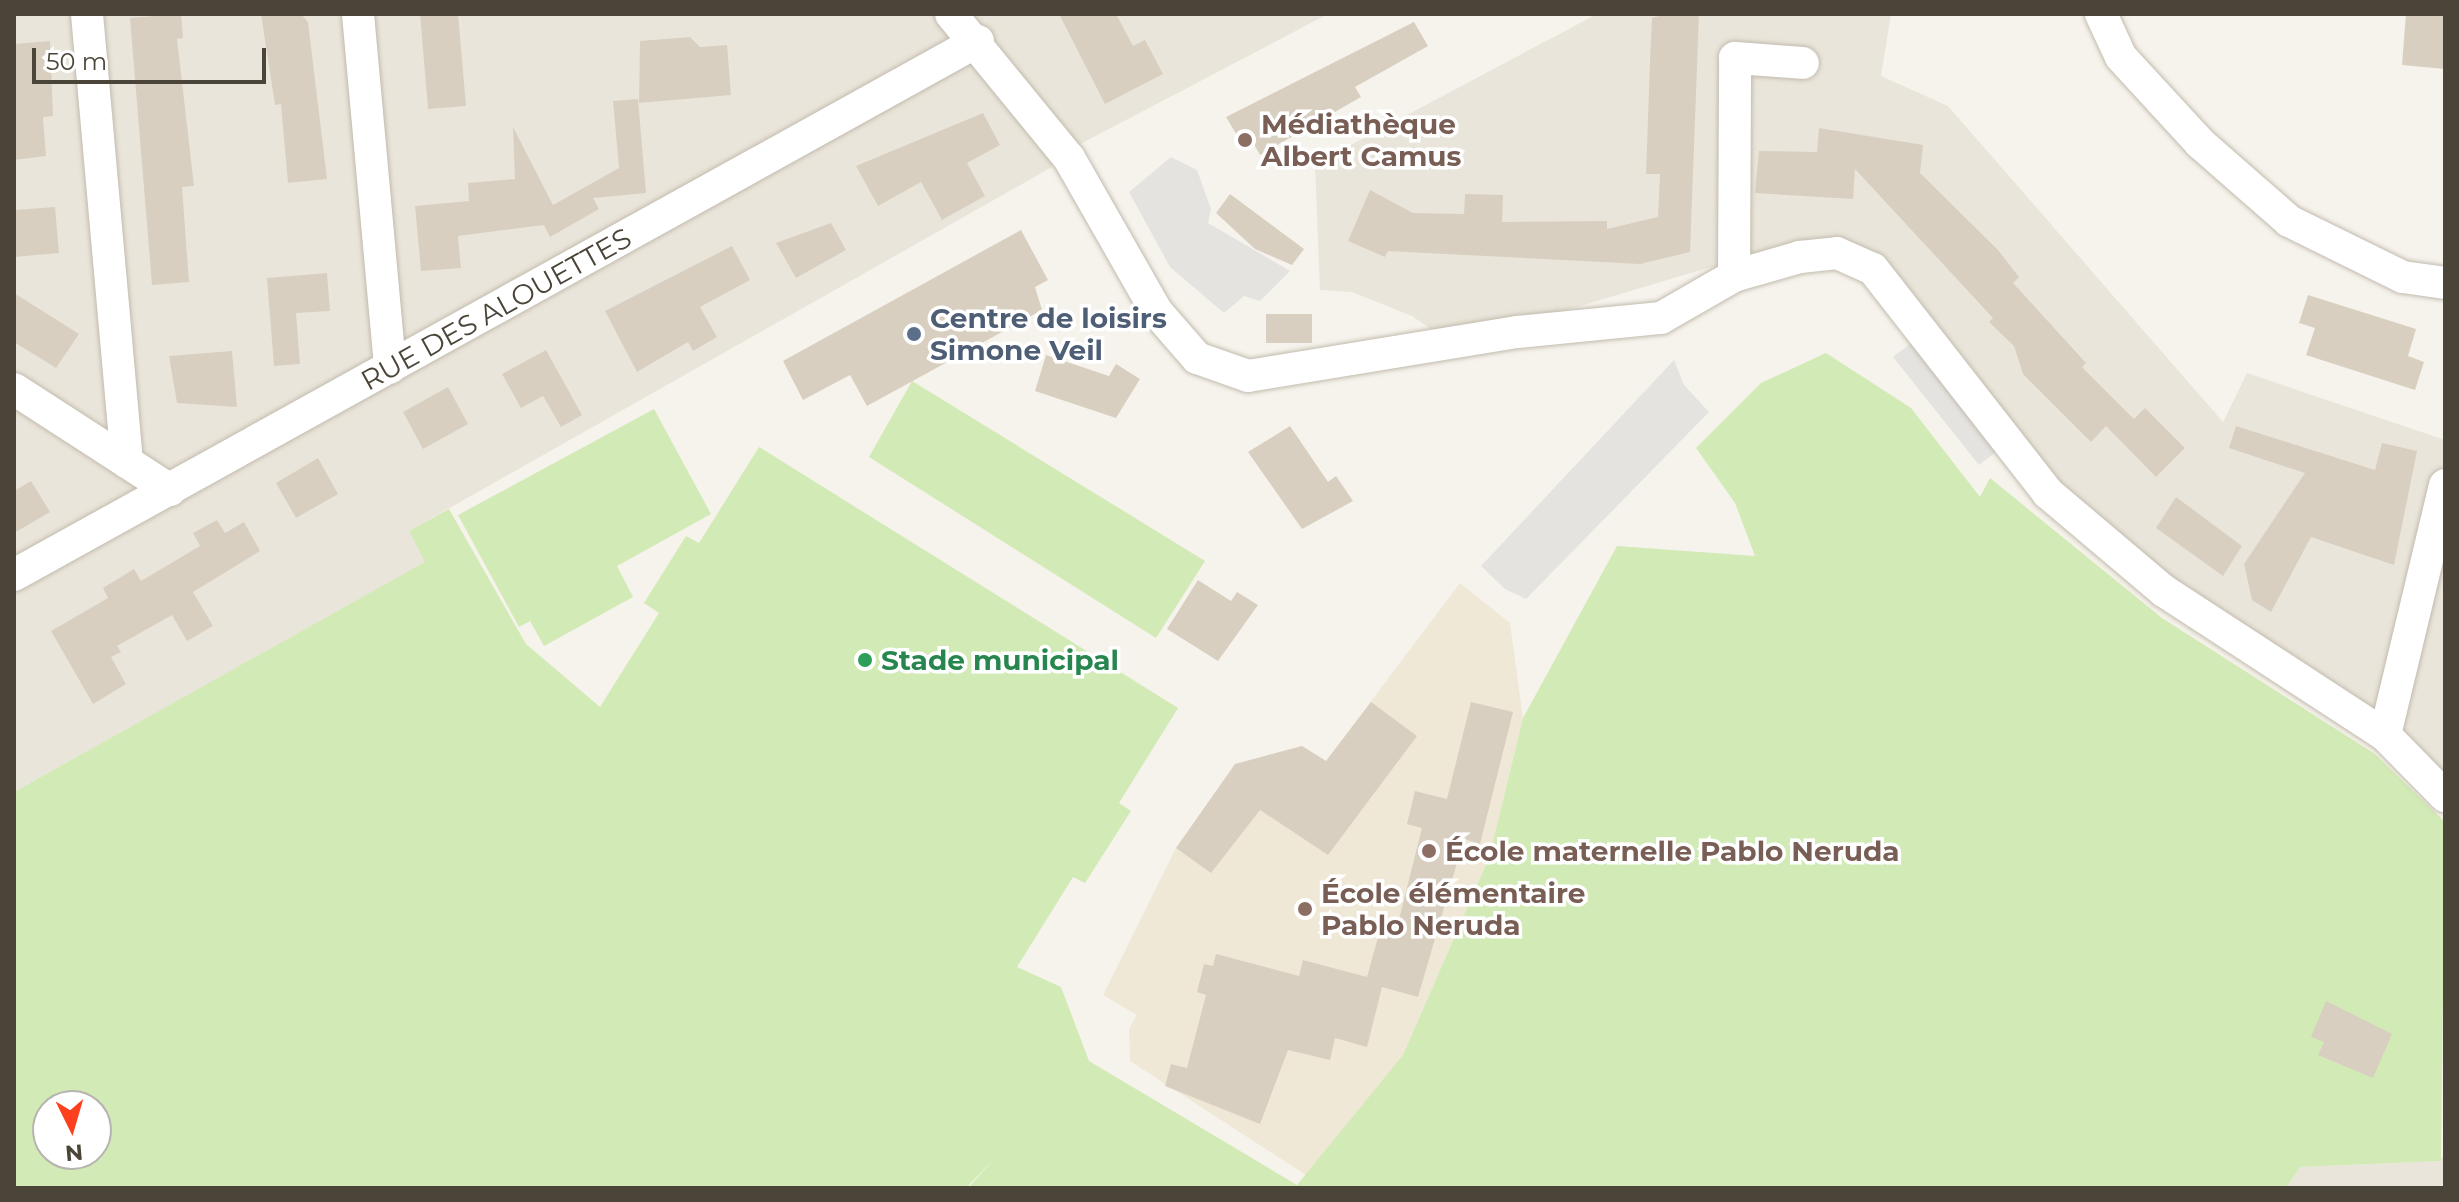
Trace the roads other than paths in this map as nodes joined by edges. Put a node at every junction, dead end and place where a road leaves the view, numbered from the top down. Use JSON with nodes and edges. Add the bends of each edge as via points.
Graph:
{"nodes":[{"id":1,"x":87,"y":14,"type":"edge"},
{"id":2,"x":358,"y":14,"type":"edge"},
{"id":3,"x":951,"y":14,"type":"edge"},
{"id":4,"x":2101,"y":14,"type":"edge"},
{"id":5,"x":978,"y":41,"type":"junction"},
{"id":6,"x":1803,"y":63,"type":"dead end"},
{"id":7,"x":1734,"y":276,"type":"junction"},
{"id":8,"x":2445,"y":283,"type":"edge"},
{"id":9,"x":390,"y":368,"type":"junction"},
{"id":10,"x":14,"y":389,"type":"edge"},
{"id":11,"x":127,"y":462,"type":"junction"},
{"id":12,"x":2445,"y":485,"type":"edge"},
{"id":13,"x":170,"y":490,"type":"junction"},
{"id":14,"x":14,"y":575,"type":"edge"},
{"id":15,"x":2385,"y":735,"type":"junction"},
{"id":16,"x":2445,"y":796,"type":"edge"}],
"edges":[{"from":1,"to":11,"type":"street"},
{"from":2,"to":9,"type":"street"},
{"from":3,"to":5,"type":"street"},
{"from":4,"to":8,"type":"street","via":[[2121,57],[2200,143],[2289,221],[2403,277]]},
{"from":5,"to":7,"type":"street","via":[[1069,158],[1157,312],[1197,358],[1248,376],[1518,332],[1661,318]]},
{"from":5,"to":9,"type":"street","name":"RUE DES ALOUETTES"},
{"from":6,"to":7,"type":"street","via":[[1735,58]]},
{"from":7,"to":15,"type":"street","via":[[1837,253],[1873,269],[2048,493],[2164,591]]},
{"from":9,"to":13,"type":"street","name":"RUE DES ALOUETTES"},
{"from":10,"to":11,"type":"street"},
{"from":11,"to":13,"type":"street"},
{"from":12,"to":15,"type":"street"},
{"from":13,"to":14,"type":"street","name":"RUE DES ALOUETTES"},
{"from":15,"to":16,"type":"street"}]}
